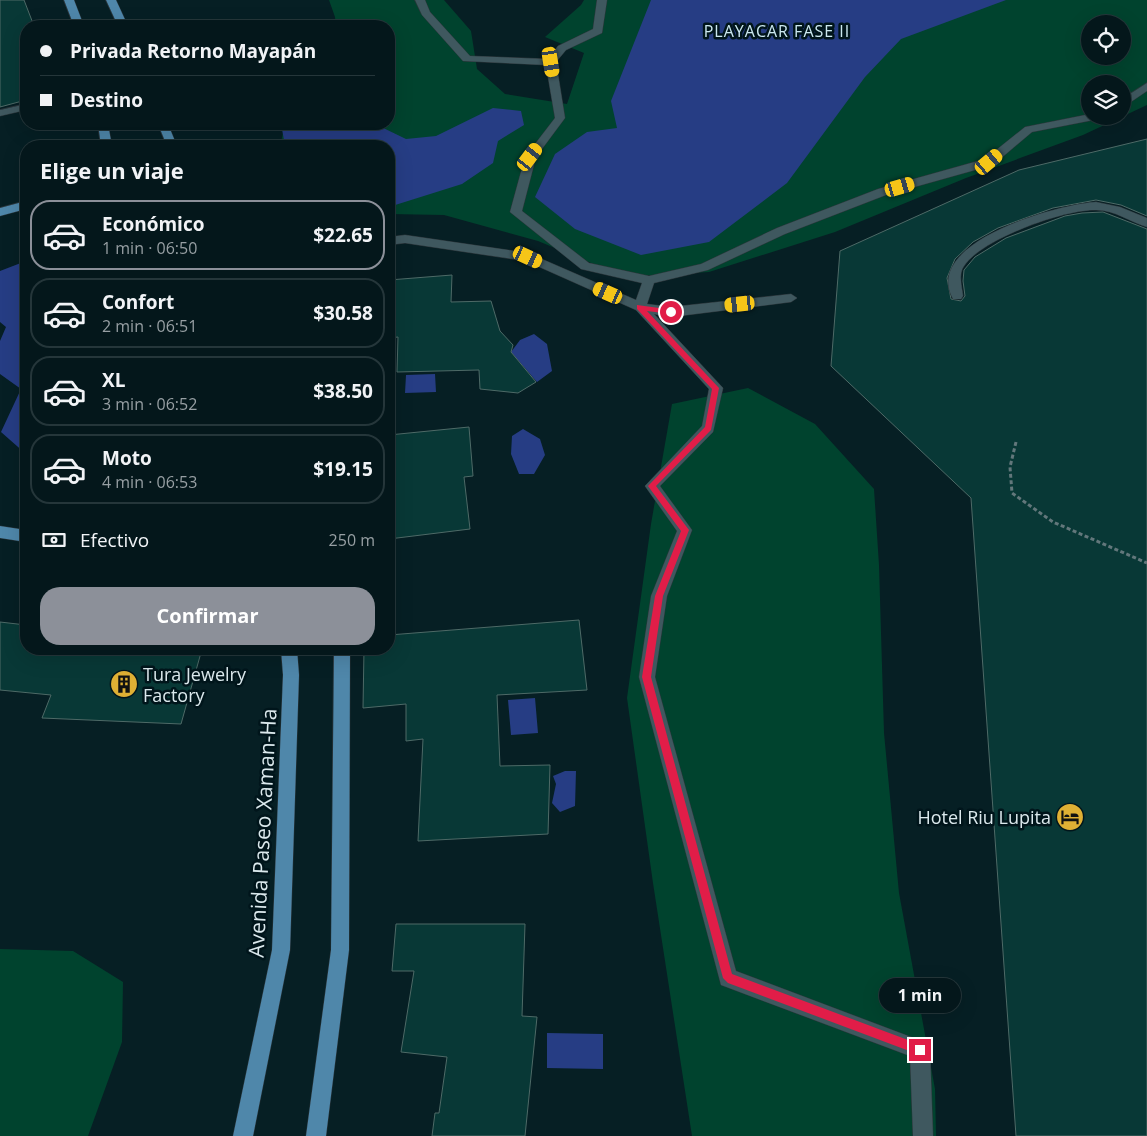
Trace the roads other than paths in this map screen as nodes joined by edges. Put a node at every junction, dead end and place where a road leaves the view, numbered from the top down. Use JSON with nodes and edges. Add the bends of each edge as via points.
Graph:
{"nodes":[{"id":1,"x":69,"y":0,"type":"edge"},
{"id":2,"x":112,"y":0,"type":"edge"},
{"id":3,"x":420,"y":0,"type":"edge"},
{"id":4,"x":602,"y":0,"type":"edge"},
{"id":5,"x":77,"y":20,"type":"edge"},
{"id":6,"x":120,"y":20,"type":"edge"},
{"id":7,"x":551,"y":62,"type":"junction"},
{"id":8,"x":1147,"y":86,"type":"edge"},
{"id":9,"x":1131,"y":98,"type":"edge"},
{"id":10,"x":20,"y":108,"type":"edge"},
{"id":11,"x":0,"y":113,"type":"edge"},
{"id":12,"x":1081,"y":119,"type":"edge"},
{"id":13,"x":20,"y":207,"type":"edge"},
{"id":14,"x":0,"y":212,"type":"edge"},
{"id":15,"x":1147,"y":223,"type":"edge"},
{"id":16,"x":395,"y":240,"type":"edge"},
{"id":17,"x":649,"y":280,"type":"junction"},
{"id":18,"x":957,"y":296,"type":"dead end"},
{"id":19,"x":791,"y":298,"type":"dead end"},
{"id":20,"x":640,"y":307,"type":"junction"},
{"id":21,"x":0,"y":532,"type":"edge"},
{"id":22,"x":20,"y":535,"type":"edge"},
{"id":23,"x":289,"y":655,"type":"edge"},
{"id":24,"x":342,"y":655,"type":"edge"},
{"id":25,"x":242,"y":1136,"type":"edge"},
{"id":26,"x":316,"y":1136,"type":"edge"},
{"id":27,"x":923,"y":1136,"type":"edge"}],
"edges":[{"from":1,"to":5,"type":"main road"},
{"from":2,"to":6,"type":"main road"},
{"from":3,"to":7,"type":"street","via":[[424,13],[467,59]]},
{"from":4,"to":7,"type":"street","via":[[598,32],[562,48]]},
{"from":7,"to":17,"type":"street","via":[[560,118],[530,157],[516,212],[585,266]]},
{"from":8,"to":9,"type":"street"},
{"from":10,"to":11,"type":"street"},
{"from":12,"to":17,"type":"street","via":[[1029,128],[989,162],[882,192],[781,231],[704,267]]},
{"from":13,"to":14,"type":"main road"},
{"from":15,"to":18,"type":"street","via":[[1097,206],[1030,221],[984,243],[960,262],[954,274]]},
{"from":16,"to":20,"type":"street","via":[[528,257]]},
{"from":17,"to":20,"type":"street"},
{"from":19,"to":20,"type":"street","via":[[671,312]]},
{"from":20,"to":27,"type":"street","via":[[716,388],[708,428],[652,486],[685,530],[659,596],[646,677],[728,978],[920,1050]]},
{"from":21,"to":22,"type":"main road"},
{"from":23,"to":25,"type":"main road","name":"Avenida Paseo Xaman-Ha","via":[[281,950]]},
{"from":24,"to":26,"type":"main road","via":[[340,950]]}]}
